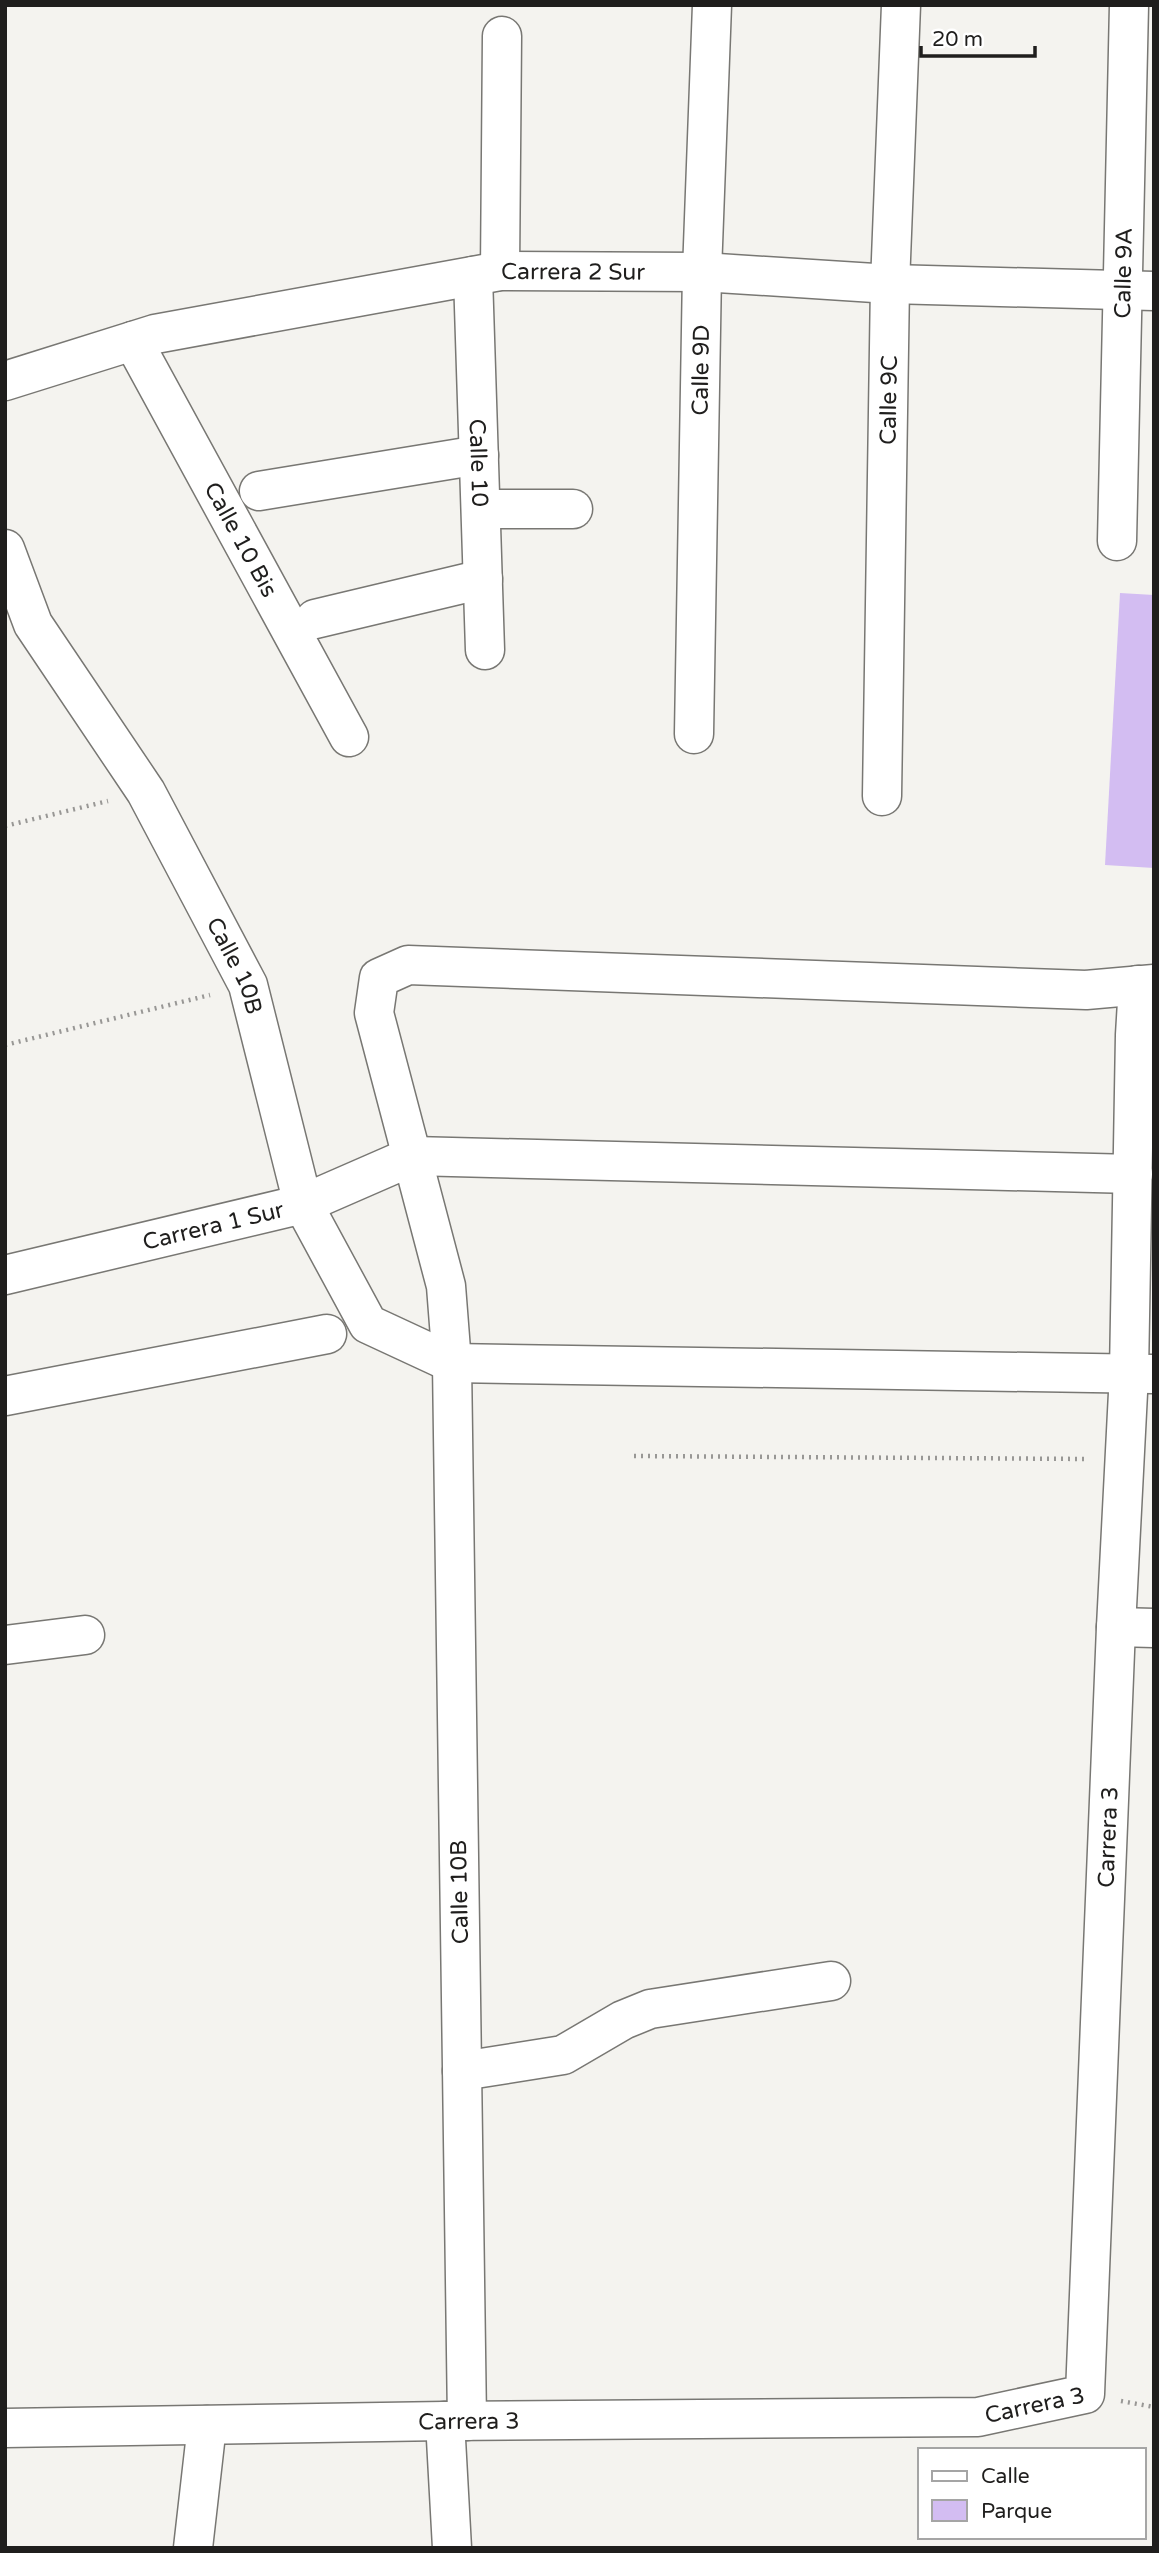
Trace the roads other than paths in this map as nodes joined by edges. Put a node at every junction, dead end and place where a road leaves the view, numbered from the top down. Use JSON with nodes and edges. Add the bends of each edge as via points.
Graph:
{"nodes":[{"id":1,"x":712,"y":5,"type":"edge"},
{"id":2,"x":901,"y":5,"type":"edge"},
{"id":3,"x":1129,"y":5,"type":"edge"},
{"id":4,"x":502,"y":36,"type":"dead end"},
{"id":5,"x":702,"y":272,"type":"junction"},
{"id":6,"x":486,"y":273,"type":"junction"},
{"id":7,"x":890,"y":284,"type":"junction"},
{"id":8,"x":1138,"y":291,"type":"edge"},
{"id":9,"x":133,"y":341,"type":"junction"},
{"id":10,"x":5,"y":382,"type":"edge"},
{"id":11,"x":479,"y":455,"type":"junction"},
{"id":12,"x":259,"y":491,"type":"dead end"},
{"id":13,"x":481,"y":509,"type":"junction"},
{"id":14,"x":573,"y":509,"type":"dead end"},
{"id":15,"x":1117,"y":541,"type":"dead end"},
{"id":16,"x":5,"y":549,"type":"edge"},
{"id":17,"x":483,"y":579,"type":"junction"},
{"id":18,"x":315,"y":619,"type":"dead end"},
{"id":19,"x":485,"y":650,"type":"dead end"},
{"id":20,"x":694,"y":734,"type":"dead end"},
{"id":21,"x":349,"y":737,"type":"dead end"},
{"id":22,"x":882,"y":796,"type":"dead end"},
{"id":23,"x":1146,"y":985,"type":"edge"},
{"id":24,"x":413,"y":1156,"type":"junction"},
{"id":25,"x":1133,"y":1174,"type":"junction"},
{"id":26,"x":303,"y":1204,"type":"junction"},
{"id":27,"x":5,"y":1275,"type":"edge"},
{"id":28,"x":327,"y":1334,"type":"dead end"},
{"id":29,"x":452,"y":1363,"type":"junction"},
{"id":30,"x":1141,"y":1374,"type":"edge"},
{"id":31,"x":5,"y":1396,"type":"edge"},
{"id":32,"x":1116,"y":1627,"type":"junction"},
{"id":33,"x":1154,"y":1628,"type":"edge"},
{"id":34,"x":85,"y":1635,"type":"dead end"},
{"id":35,"x":5,"y":1645,"type":"edge"},
{"id":36,"x":831,"y":1981,"type":"dead end"},
{"id":37,"x":462,"y":2071,"type":"junction"},
{"id":38,"x":456,"y":2421,"type":"junction"},
{"id":39,"x":208,"y":2425,"type":"junction"},
{"id":40,"x":5,"y":2428,"type":"edge"},
{"id":41,"x":193,"y":2548,"type":"edge"},
{"id":42,"x":452,"y":2548,"type":"edge"}],
"edges":[{"from":1,"to":5,"type":"street","name":"Calle 9D"},
{"from":2,"to":7,"type":"street","name":"Calle 9C"},
{"from":3,"to":8,"type":"street","name":"Calle 9A"},
{"from":4,"to":6,"type":"street","name":"Calle 10"},
{"from":5,"to":6,"type":"street","name":"Carrera 2 Sur"},
{"from":5,"to":7,"type":"street","name":"Carrera 2 Sur"},
{"from":5,"to":20,"type":"street","name":"Calle 9D"},
{"from":6,"to":9,"type":"street","name":"Carrera 2 Sur"},
{"from":6,"to":11,"type":"street","name":"Calle 10"},
{"from":7,"to":8,"type":"street","name":"Carrera 2 Sur"},
{"from":7,"to":22,"type":"street","name":"Calle 9C"},
{"from":8,"to":15,"type":"street","name":"Calle 9A"},
{"from":9,"to":10,"type":"street","name":"Carrera 2 Sur"},
{"from":9,"to":21,"type":"street","name":"Calle 10 Bis"},
{"from":11,"to":12,"type":"street"},
{"from":11,"to":13,"type":"street","name":"Calle 10"},
{"from":13,"to":14,"type":"street"},
{"from":13,"to":17,"type":"street","name":"Calle 10"},
{"from":16,"to":26,"type":"street","name":"Calle 10B","via":[[33,624],[146,792],[248,985]]},
{"from":17,"to":18,"type":"street"},
{"from":17,"to":19,"type":"street","name":"Calle 10"},
{"from":23,"to":24,"type":"street","name":"Calle 10B","via":[[1086,990],[408,965],[379,978],[374,1013]]},
{"from":23,"to":25,"type":"street","name":"Carrera 3","via":[[1135,1035]]},
{"from":24,"to":25,"type":"street"},
{"from":24,"to":26,"type":"street","name":"Carrera 1 Sur"},
{"from":24,"to":29,"type":"street","name":"Calle 10B","via":[[446,1286]]},
{"from":25,"to":30,"type":"street","name":"Carrera 3"},
{"from":26,"to":27,"type":"street","name":"Carrera 1 Sur"},
{"from":26,"to":29,"type":"street","name":"Calle 10B","via":[[368,1324]]},
{"from":28,"to":31,"type":"street"},
{"from":29,"to":30,"type":"street"},
{"from":29,"to":37,"type":"street","name":"Calle 10B"},
{"from":30,"to":32,"type":"street","name":"Carrera 3","via":[[1124,1460]]},
{"from":32,"to":33,"type":"street"},
{"from":32,"to":38,"type":"street","name":"Carrera 3","via":[[1085,2394],[978,2417]]},
{"from":34,"to":35,"type":"street"},
{"from":36,"to":37,"type":"street","via":[[650,2008],[563,2055]]},
{"from":37,"to":38,"type":"street","name":"Calle 10B"},
{"from":38,"to":39,"type":"street","name":"Carrera 3"},
{"from":38,"to":42,"type":"street","name":"Calle 10B"},
{"from":39,"to":40,"type":"street","name":"Carrera 3"},
{"from":39,"to":41,"type":"street"}]}
